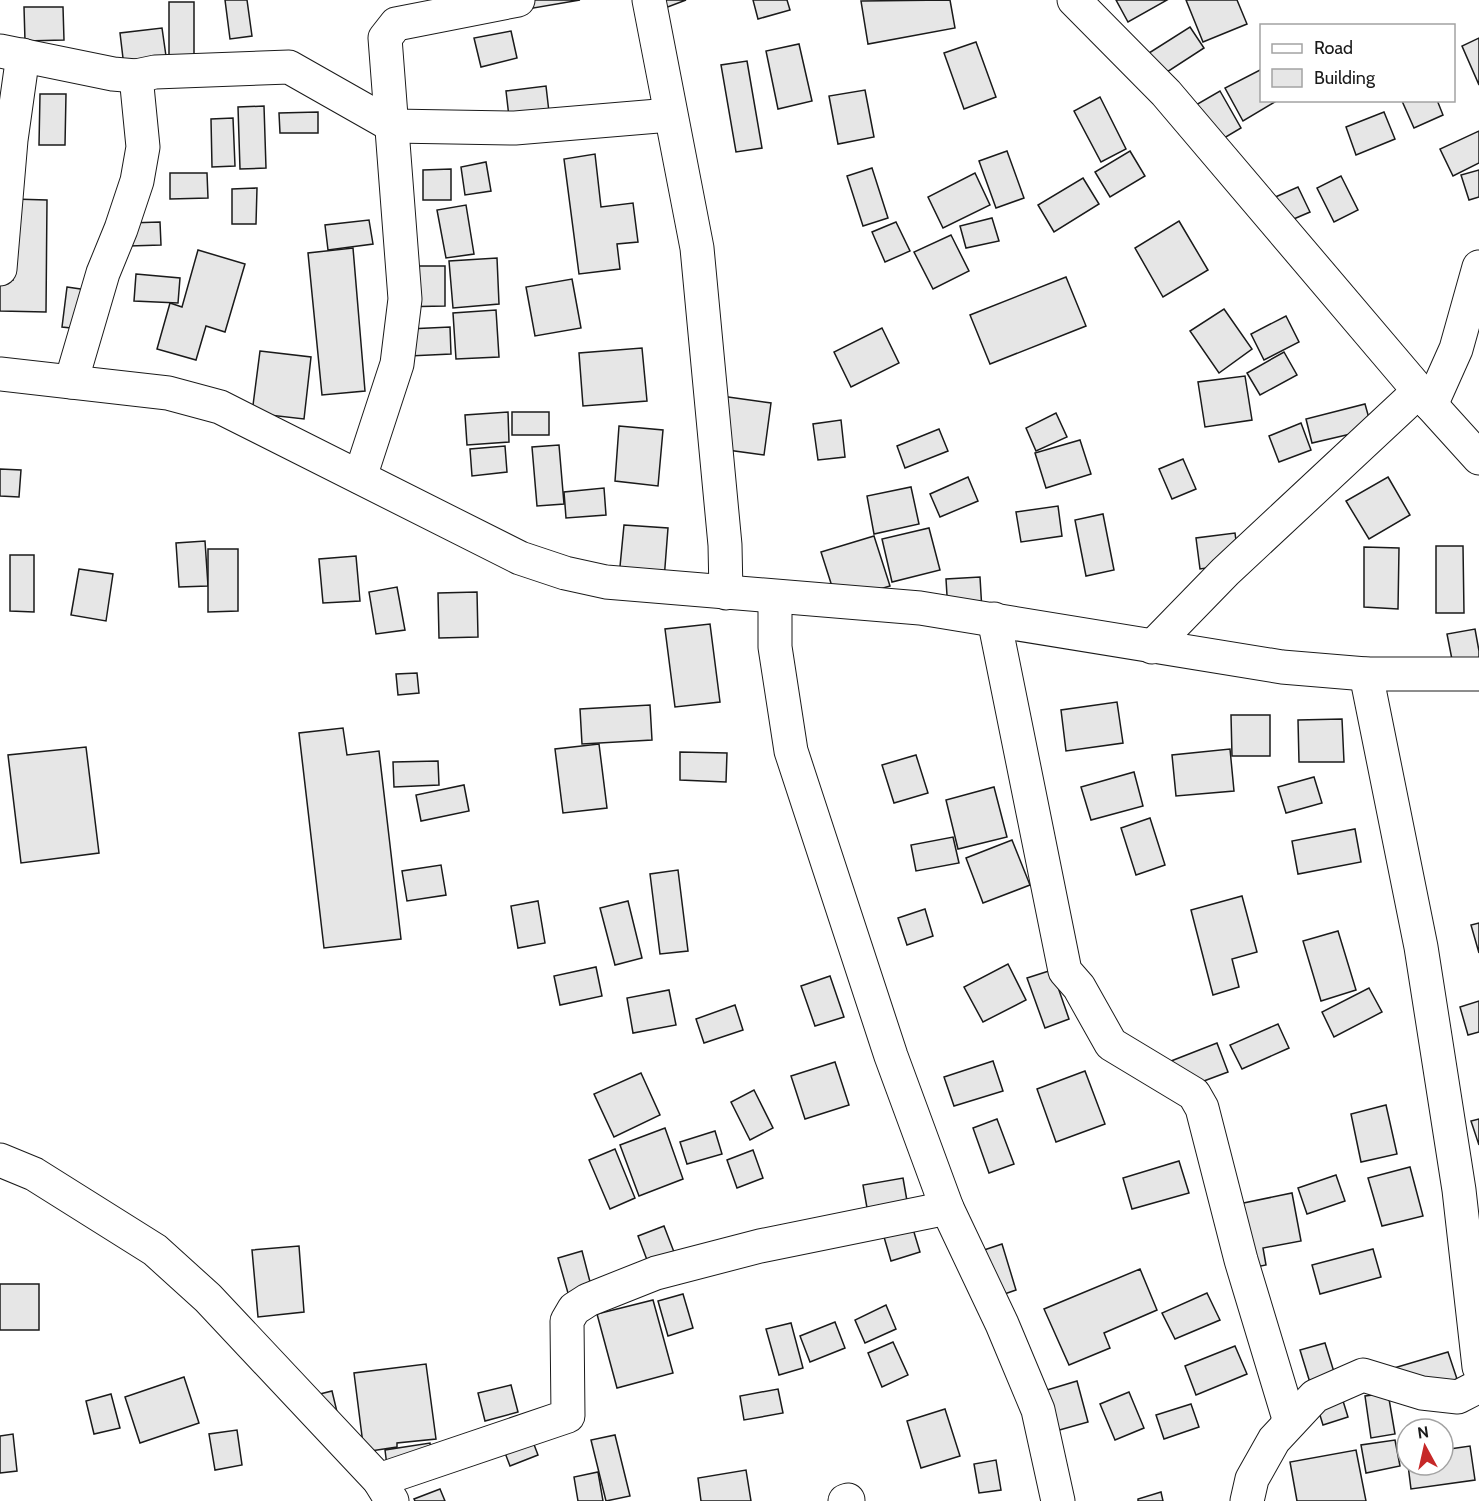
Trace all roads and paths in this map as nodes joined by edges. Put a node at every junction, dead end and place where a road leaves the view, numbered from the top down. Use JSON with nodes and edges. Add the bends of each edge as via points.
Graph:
{"nodes":[{"id":1,"x":518,"y":0,"type":"edge"},
{"id":2,"x":649,"y":0,"type":"edge"},
{"id":3,"x":1074,"y":0,"type":"edge"},
{"id":4,"x":12,"y":53,"type":"edge"},
{"id":5,"x":136,"y":76,"type":"junction"},
{"id":6,"x":670,"y":115,"type":"junction"},
{"id":7,"x":393,"y":126,"type":"junction"},
{"id":8,"x":1479,"y":267,"type":"edge"},
{"id":9,"x":0,"y":270,"type":"edge"},
{"id":10,"x":0,"y":374,"type":"edge"},
{"id":11,"x":71,"y":382,"type":"junction"},
{"id":12,"x":1425,"y":398,"type":"junction"},
{"id":13,"x":1479,"y":458,"type":"edge"},
{"id":14,"x":360,"y":477,"type":"junction"},
{"id":15,"x":726,"y":593,"type":"junction"},
{"id":16,"x":775,"y":598,"type":"junction"},
{"id":17,"x":994,"y":619,"type":"junction"},
{"id":18,"x":1152,"y":647,"type":"junction"},
{"id":19,"x":1366,"y":674,"type":"junction"},
{"id":20,"x":1479,"y":674,"type":"edge"},
{"id":21,"x":0,"y":1160,"type":"edge"},
{"id":22,"x":1469,"y":1186,"type":"edge"},
{"id":23,"x":947,"y":1208,"type":"junction"},
{"id":24,"x":1475,"y":1308,"type":"edge"},
{"id":25,"x":1479,"y":1367,"type":"edge"},
{"id":26,"x":1479,"y":1386,"type":"edge"},
{"id":27,"x":1290,"y":1422,"type":"junction"},
{"id":28,"x":385,"y":1490,"type":"edge"},
{"id":29,"x":1058,"y":1501,"type":"edge"},
{"id":30,"x":1247,"y":1501,"type":"edge"}],
"edges":[{"from":1,"to":7,"type":"street","via":[[393,26],[384,45]]},
{"from":2,"to":6,"type":"street"},
{"from":3,"to":12,"type":"street","via":[[1166,93]]},
{"from":4,"to":5,"type":"street"},
{"from":4,"to":9,"type":"street","via":[[11,140]]},
{"from":5,"to":7,"type":"street","via":[[289,67]]},
{"from":5,"to":11,"type":"street","via":[[142,133],[138,173]]},
{"from":6,"to":7,"type":"street","via":[[515,128]]},
{"from":6,"to":15,"type":"street","via":[[697,248],[725,545]]},
{"from":7,"to":14,"type":"street","via":[[404,310],[397,364]]},
{"from":8,"to":12,"type":"street","via":[[1455,349]]},
{"from":10,"to":11,"type":"street"},
{"from":11,"to":14,"type":"street","via":[[194,398],[220,407]]},
{"from":12,"to":13,"type":"street"},
{"from":12,"to":18,"type":"street","via":[[1225,573]]},
{"from":14,"to":15,"type":"street","via":[[520,558],[565,573],[606,582]]},
{"from":15,"to":16,"type":"street"},
{"from":16,"to":17,"type":"street","via":[[920,608]]},
{"from":16,"to":23,"type":"street","via":[[775,647],[791,751],[891,1056]]},
{"from":17,"to":18,"type":"street"},
{"from":17,"to":27,"type":"street","via":[[1065,971],[1079,987],[1111,1044],[1194,1094],[1202,1108],[1241,1260]]},
{"from":18,"to":19,"type":"street","via":[[1282,667]]},
{"from":19,"to":20,"type":"street"},
{"from":19,"to":22,"type":"street"},
{"from":21,"to":28,"type":"street","via":[[34,1174],[155,1250],[208,1298]]},
{"from":22,"to":24,"type":"street"},
{"from":23,"to":28,"type":"street","via":[[760,1246],[656,1273],[588,1300],[574,1309],[567,1321],[568,1416]]},
{"from":23,"to":29,"type":"street","via":[[1038,1410]]},
{"from":24,"to":25,"type":"street"},
{"from":26,"to":27,"type":"street","via":[[1458,1397],[1422,1393],[1363,1375],[1315,1396]]},
{"from":27,"to":30,"type":"street","via":[[1252,1479]]}]}
